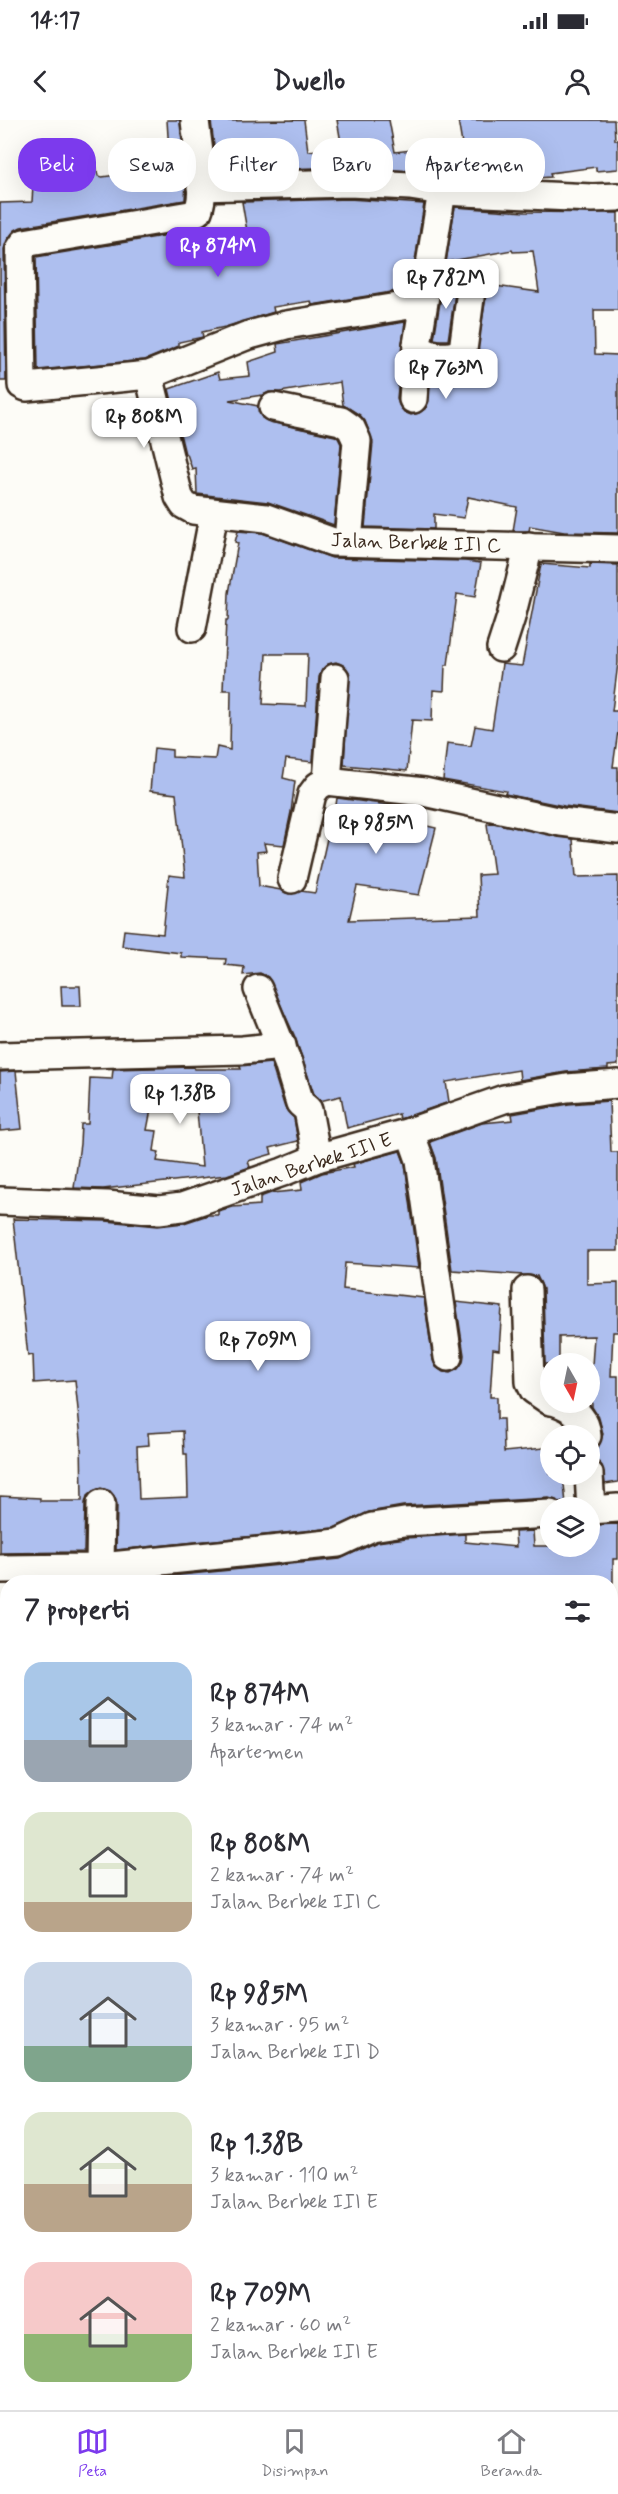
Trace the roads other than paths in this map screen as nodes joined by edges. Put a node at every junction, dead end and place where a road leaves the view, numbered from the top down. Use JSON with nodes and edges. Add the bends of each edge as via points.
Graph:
{"nodes":[{"id":1,"x":195,"y":120,"type":"edge"},
{"id":2,"x":405,"y":186,"type":"edge"},
{"id":3,"x":201,"y":187,"type":"junction"},
{"id":4,"x":442,"y":192,"type":"edge"},
{"id":5,"x":463,"y":192,"type":"edge"},
{"id":6,"x":618,"y":197,"type":"edge"},
{"id":7,"x":472,"y":283,"type":"dead end"},
{"id":8,"x":422,"y":303,"type":"junction"},
{"id":9,"x":417,"y":345,"type":"junction"},
{"id":10,"x":149,"y":375,"type":"junction"},
{"id":11,"x":413,"y":399,"type":"dead end"},
{"id":12,"x":273,"y":408,"type":"dead end"},
{"id":13,"x":214,"y":513,"type":"junction"},
{"id":14,"x":348,"y":541,"type":"junction"},
{"id":15,"x":530,"y":546,"type":"junction"},
{"id":16,"x":618,"y":549,"type":"edge"},
{"id":17,"x":192,"y":628,"type":"dead end"},
{"id":18,"x":501,"y":648,"type":"dead end"},
{"id":19,"x":335,"y":678,"type":"dead end"},
{"id":20,"x":327,"y":781,"type":"junction"},
{"id":21,"x":618,"y":829,"type":"edge"},
{"id":22,"x":292,"y":879,"type":"dead end"},
{"id":23,"x":258,"y":988,"type":"dead end"},
{"id":24,"x":282,"y":1046,"type":"junction"},
{"id":25,"x":0,"y":1056,"type":"edge"},
{"id":26,"x":618,"y":1084,"type":"edge"},
{"id":27,"x":410,"y":1132,"type":"junction"},
{"id":28,"x":317,"y":1158,"type":"junction"},
{"id":29,"x":0,"y":1201,"type":"edge"},
{"id":30,"x":527,"y":1290,"type":"dead end"},
{"id":31,"x":448,"y":1357,"type":"dead end"},
{"id":32,"x":540,"y":1394,"type":"edge"},
{"id":33,"x":573,"y":1413,"type":"edge"},
{"id":34,"x":584,"y":1425,"type":"edge"},
{"id":35,"x":101,"y":1503,"type":"dead end"},
{"id":36,"x":618,"y":1508,"type":"edge"},
{"id":37,"x":600,"y":1509,"type":"edge"},
{"id":38,"x":540,"y":1515,"type":"edge"},
{"id":39,"x":100,"y":1567,"type":"junction"},
{"id":40,"x":0,"y":1569,"type":"edge"}],
"edges":[{"from":1,"to":3,"type":"street"},
{"from":2,"to":3,"type":"street","via":[[349,183]]},
{"from":3,"to":10,"type":"street","via":[[198,211],[190,215],[31,240],[20,249],[22,385]]},
{"from":4,"to":8,"type":"street"},
{"from":5,"to":6,"type":"street"},
{"from":7,"to":9,"type":"street","via":[[463,350],[446,357],[421,351]]},
{"from":8,"to":9,"type":"street"},
{"from":8,"to":10,"type":"street","via":[[286,325],[246,336]]},
{"from":9,"to":11,"type":"street"},
{"from":10,"to":13,"type":"street","name":"Jalan Berbek III C","via":[[179,497],[193,510]]},
{"from":12,"to":14,"type":"street","via":[[341,421],[351,428],[357,441]]},
{"from":13,"to":14,"type":"street","name":"Jalan Berbek III C","via":[[266,518],[325,540]]},
{"from":13,"to":17,"type":"street"},
{"from":14,"to":15,"type":"street","name":"Jalan Berbek III C"},
{"from":15,"to":16,"type":"street","name":"Jalan Berbek III C"},
{"from":15,"to":18,"type":"street"},
{"from":19,"to":20,"type":"street"},
{"from":20,"to":21,"type":"street","via":[[424,792],[561,822]]},
{"from":20,"to":22,"type":"street","via":[[312,794]]},
{"from":23,"to":24,"type":"street"},
{"from":24,"to":25,"type":"street"},
{"from":24,"to":28,"type":"street","via":[[300,1103],[308,1110]]},
{"from":26,"to":27,"type":"street","name":"Jalan Berbek III E","via":[[504,1099]]},
{"from":27,"to":28,"type":"street","name":"Jalan Berbek III E"},
{"from":27,"to":31,"type":"street","via":[[420,1161]]},
{"from":28,"to":29,"type":"street","name":"Jalan Berbek III E","via":[[182,1207],[159,1210]]},
{"from":30,"to":32,"type":"street","via":[[530,1382]]},
{"from":33,"to":34,"type":"street"},
{"from":35,"to":39,"type":"street"},
{"from":36,"to":37,"type":"street"},
{"from":38,"to":39,"type":"street","via":[[404,1522],[372,1527],[338,1543]]},
{"from":39,"to":40,"type":"street"}]}
